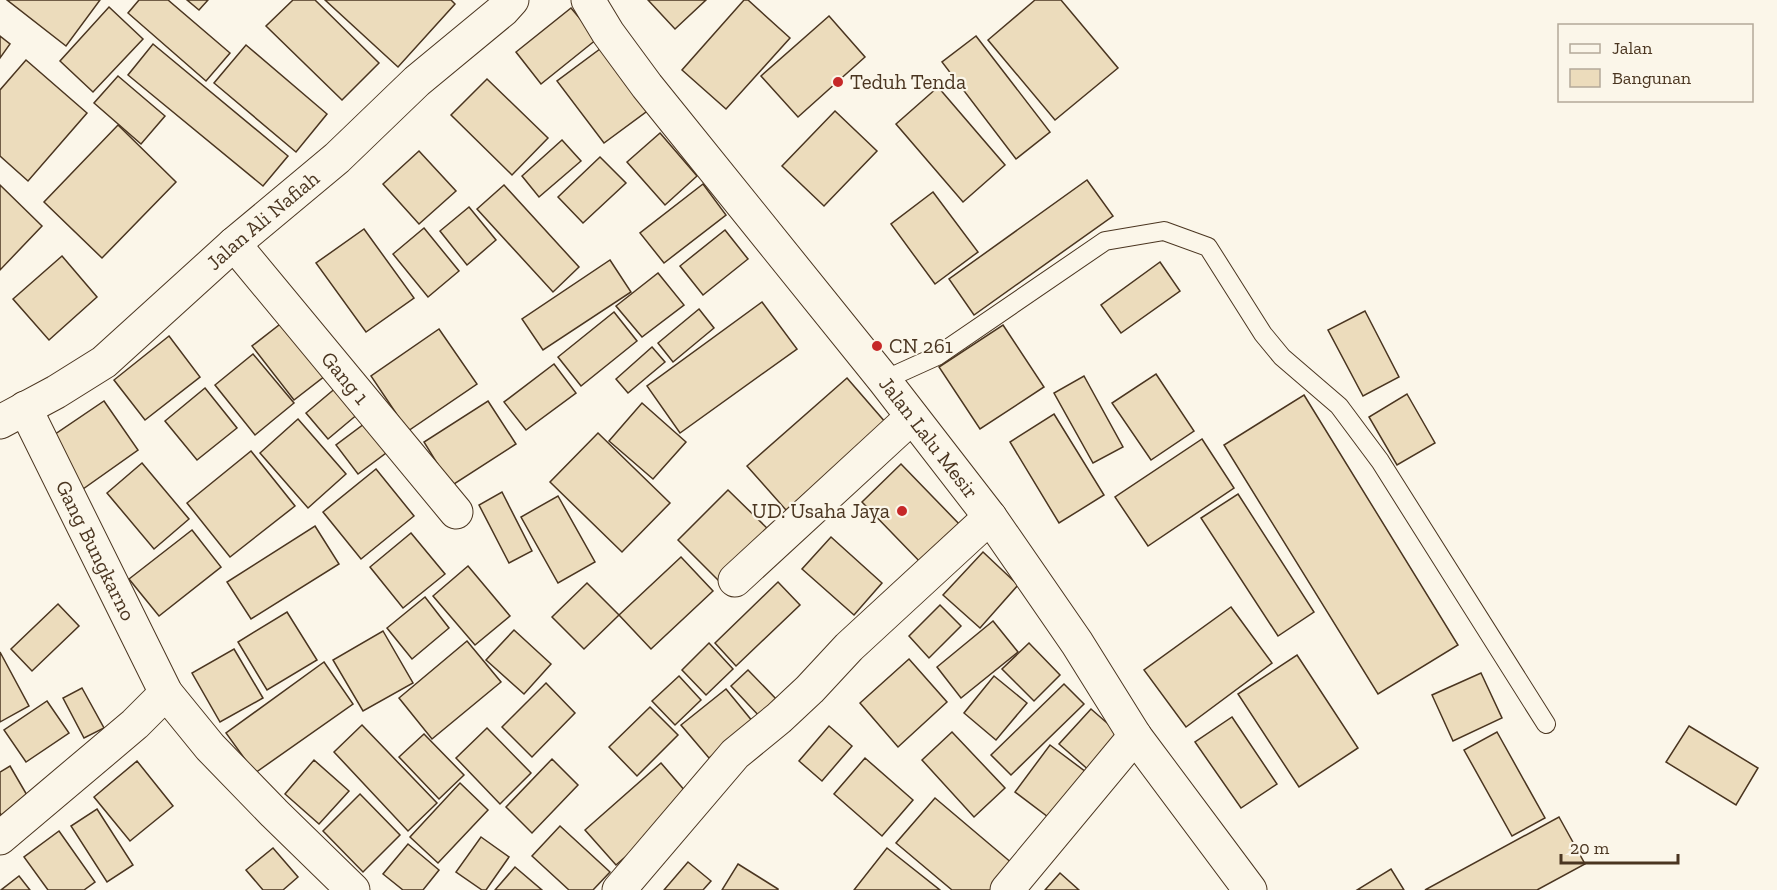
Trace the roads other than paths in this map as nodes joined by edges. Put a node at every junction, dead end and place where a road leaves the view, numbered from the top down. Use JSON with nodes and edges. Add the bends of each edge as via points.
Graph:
{"nodes":[{"id":1,"x":512,"y":0,"type":"edge"},
{"id":2,"x":588,"y":0,"type":"edge"},
{"id":3,"x":234,"y":244,"type":"junction"},
{"id":4,"x":884,"y":380,"type":"junction"},
{"id":5,"x":13,"y":415,"type":"edge"},
{"id":6,"x":912,"y":417,"type":"junction"},
{"id":7,"x":456,"y":512,"type":"dead end"},
{"id":8,"x":990,"y":517,"type":"junction"},
{"id":9,"x":735,"y":580,"type":"dead end"},
{"id":10,"x":166,"y":693,"type":"junction"},
{"id":11,"x":1546,"y":724,"type":"dead end"},
{"id":12,"x":1134,"y":736,"type":"junction"},
{"id":13,"x":0,"y":838,"type":"edge"},
{"id":14,"x":353,"y":890,"type":"edge"},
{"id":15,"x":619,"y":890,"type":"edge"},
{"id":16,"x":1007,"y":890,"type":"edge"},
{"id":17,"x":1250,"y":890,"type":"edge"}],
"edges":[{"from":1,"to":3,"type":"street","name":"Jalan Ali Nafiah","via":[[417,81],[337,158]]},
{"from":2,"to":4,"type":"street","name":"Jalan Lalu Mesir","via":[[647,86]]},
{"from":3,"to":5,"type":"street","name":"Jalan Ali Nafiah","via":[[104,362]]},
{"from":3,"to":7,"type":"street","name":"Gang 1"},
{"from":4,"to":6,"type":"street","name":"Jalan Lalu Mesir"},
{"from":4,"to":11,"type":"lane","via":[[937,356],[1105,241],[1164,231],[1208,248],[1263,334],[1282,357],[1340,406],[1380,461]]},
{"from":5,"to":10,"type":"street","name":"Gang Bungkarno"},
{"from":6,"to":8,"type":"street","name":"Jalan Lalu Mesir"},
{"from":6,"to":9,"type":"street"},
{"from":8,"to":12,"type":"street","name":"Jalan Lalu Mesir","via":[[1077,643]]},
{"from":8,"to":15,"type":"street","via":[[849,647],[779,718],[735,754]]},
{"from":10,"to":13,"type":"street"},
{"from":10,"to":14,"type":"street","name":"Gang Bungkarno","via":[[218,755]]},
{"from":12,"to":16,"type":"street"},
{"from":12,"to":17,"type":"street","name":"Jalan Lalu Mesir"}]}
